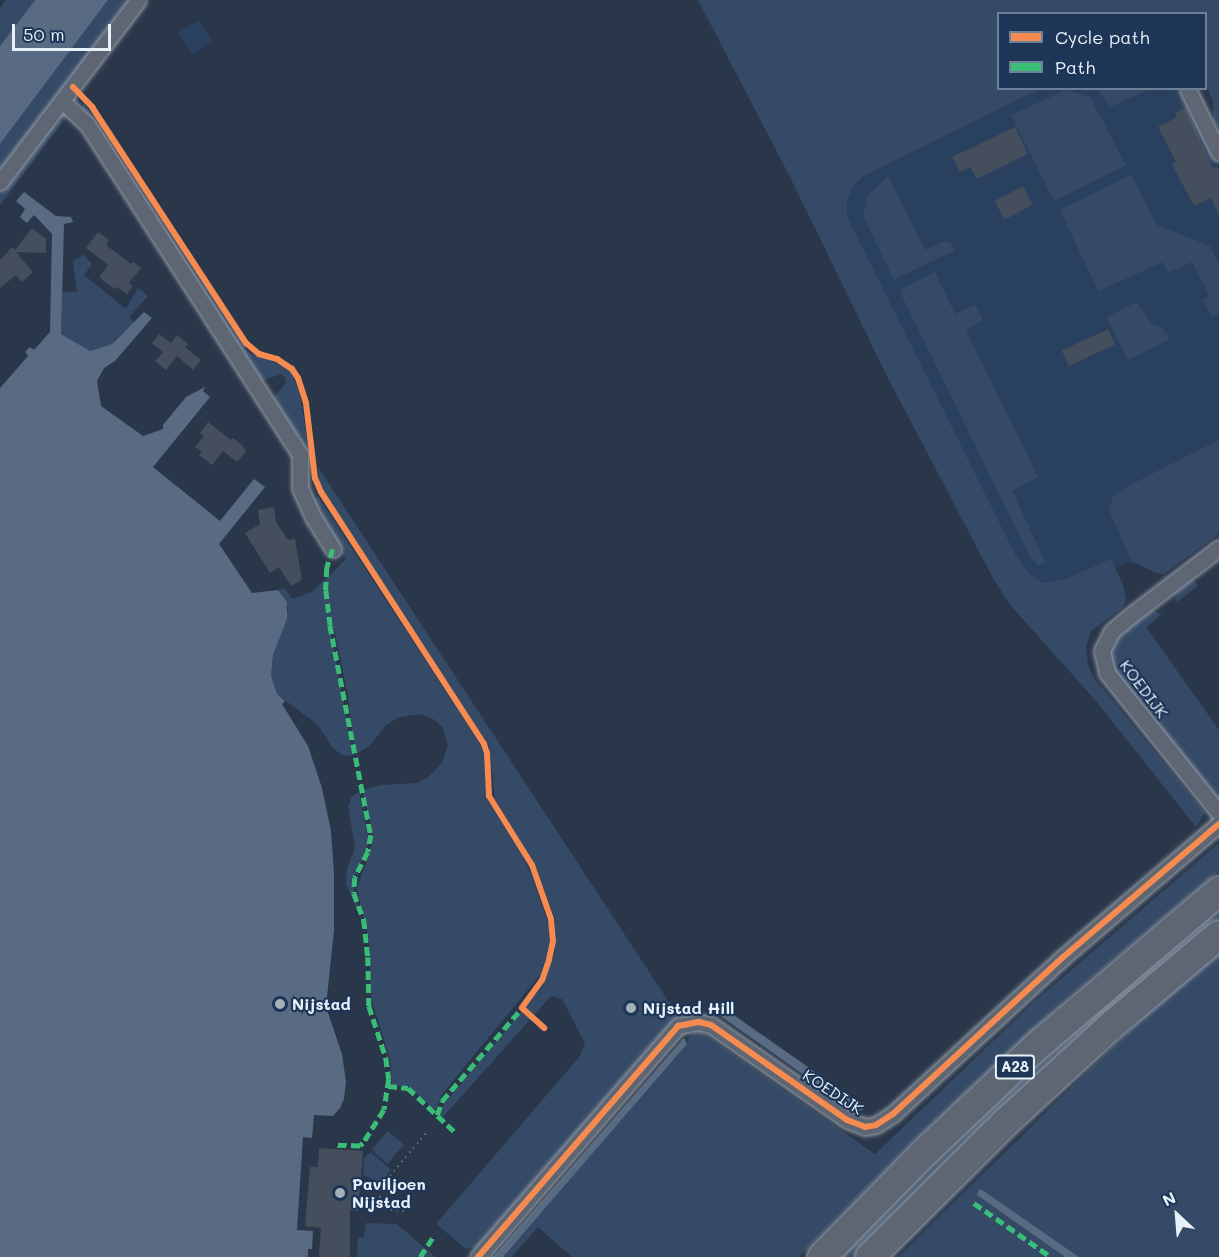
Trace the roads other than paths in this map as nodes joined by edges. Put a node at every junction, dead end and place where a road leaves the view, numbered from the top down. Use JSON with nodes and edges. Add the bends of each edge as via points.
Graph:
{"nodes":[{"id":1,"x":138,"y":0,"type":"edge"},
{"id":2,"x":1188,"y":90,"type":"dead end"},
{"id":3,"x":62,"y":101,"type":"junction"},
{"id":4,"x":1219,"y":153,"type":"edge"},
{"id":5,"x":0,"y":182,"type":"edge"},
{"id":6,"x":1219,"y":548,"type":"edge"},
{"id":7,"x":333,"y":549,"type":"dead end"},
{"id":8,"x":1219,"y":813,"type":"edge"},
{"id":9,"x":1219,"y":824,"type":"edge"},
{"id":10,"x":1219,"y":891,"type":"edge"},
{"id":11,"x":1219,"y":935,"type":"edge"},
{"id":12,"x":478,"y":1257,"type":"edge"},
{"id":13,"x":822,"y":1257,"type":"edge"},
{"id":14,"x":870,"y":1257,"type":"edge"}],
"edges":[{"from":1,"to":3,"type":"street"},
{"from":2,"to":4,"type":"street"},
{"from":3,"to":5,"type":"street"},
{"from":3,"to":7,"type":"street","via":[[87,124],[300,454],[300,488]]},
{"from":6,"to":8,"type":"street","name":"KOEDIJK","via":[[1112,631],[1102,651],[1107,673]]},
{"from":9,"to":12,"type":"street","name":"KOEDIJK","via":[[876,1125],[865,1127],[847,1120],[711,1025],[692,1022],[678,1026]]},
{"from":10,"to":13,"type":"highway","number":"A28","via":[[1037,1046]]},
{"from":11,"to":14,"type":"highway","number":"A28","via":[[1006,1121]]}]}
